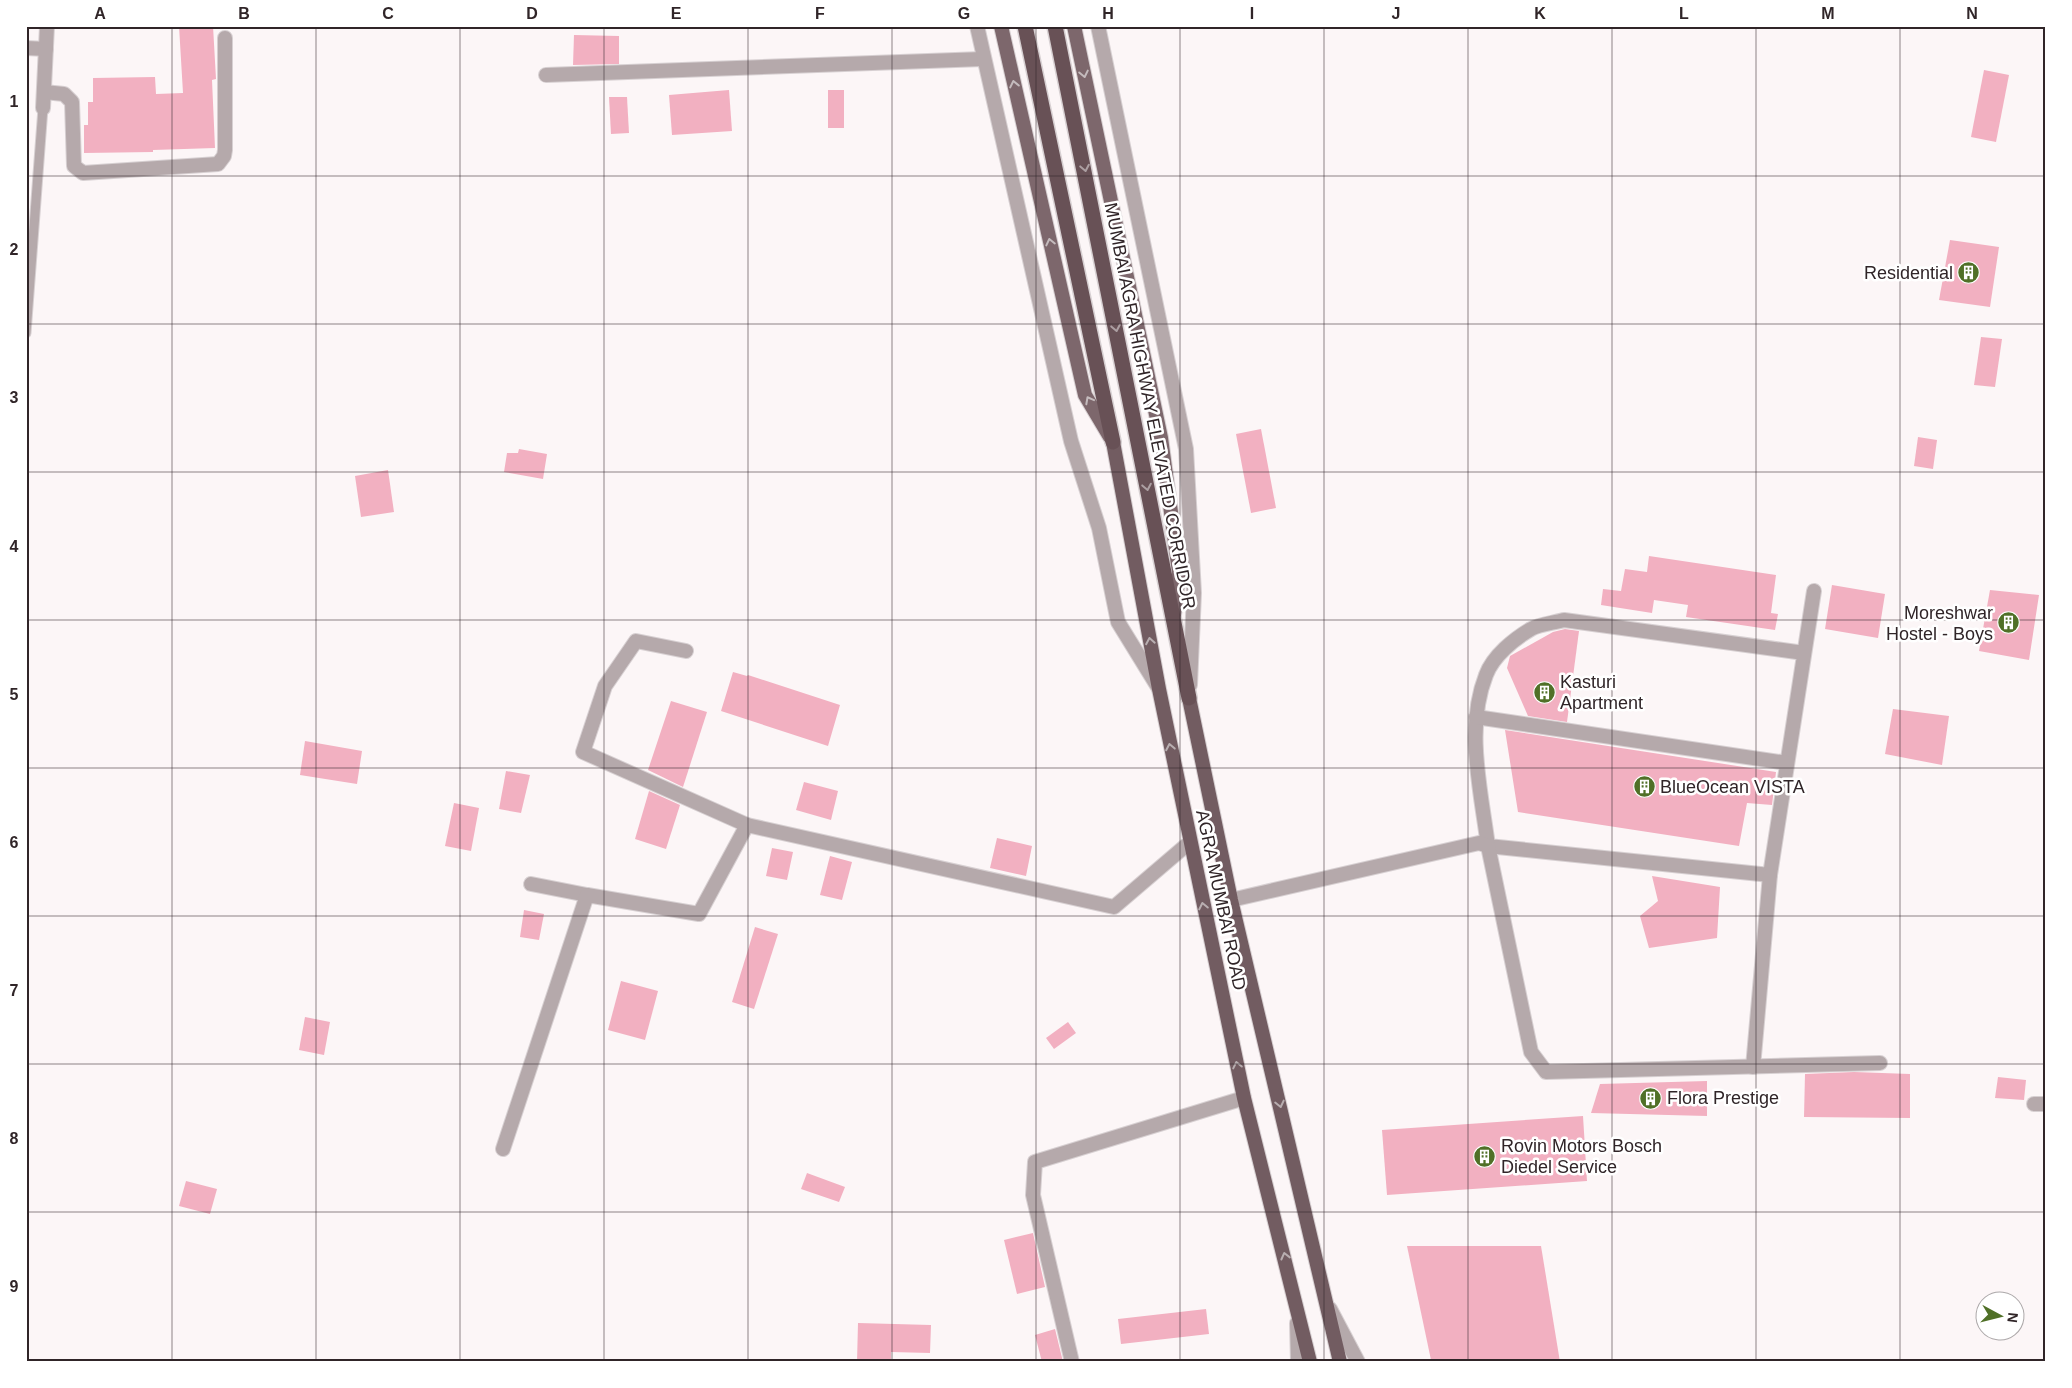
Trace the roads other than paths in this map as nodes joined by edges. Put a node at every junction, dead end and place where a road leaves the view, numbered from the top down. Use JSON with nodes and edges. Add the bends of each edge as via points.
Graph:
{"nodes":[{"id":1,"x":47,"y":26,"type":"edge"},
{"id":2,"x":976,"y":26,"type":"edge"},
{"id":3,"x":1001,"y":26,"type":"edge"},
{"id":4,"x":1025,"y":26,"type":"edge"},
{"id":5,"x":1055,"y":26,"type":"edge"},
{"id":6,"x":1074,"y":26,"type":"edge"},
{"id":7,"x":1098,"y":26,"type":"edge"},
{"id":8,"x":225,"y":38,"type":"dead end"},
{"id":9,"x":26,"y":48,"type":"edge"},
{"id":10,"x":46,"y":49,"type":"junction"},
{"id":11,"x":983,"y":59,"type":"junction"},
{"id":12,"x":546,"y":75,"type":"dead end"},
{"id":13,"x":44,"y":92,"type":"junction"},
{"id":14,"x":43,"y":108,"type":"joint"},
{"id":15,"x":26,"y":333,"type":"edge"},
{"id":16,"x":1113,"y":442,"type":"junction"},
{"id":17,"x":1814,"y":591,"type":"dead end"},
{"id":18,"x":1173,"y":624,"type":"junction"},
{"id":19,"x":686,"y":651,"type":"dead end"},
{"id":20,"x":1804,"y":653,"type":"junction"},
{"id":21,"x":1159,"y":689,"type":"junction"},
{"id":22,"x":1189,"y":698,"type":"junction"},
{"id":23,"x":1476,"y":717,"type":"junction"},
{"id":24,"x":1787,"y":763,"type":"junction"},
{"id":25,"x":747,"y":825,"type":"junction"},
{"id":26,"x":1190,"y":842,"type":"junction"},
{"id":27,"x":1488,"y":846,"type":"junction"},
{"id":28,"x":1770,"y":875,"type":"junction"},
{"id":29,"x":531,"y":884,"type":"dead end"},
{"id":30,"x":587,"y":895,"type":"junction"},
{"id":31,"x":1231,"y":900,"type":"junction"},
{"id":32,"x":1880,"y":1063,"type":"dead end"},
{"id":33,"x":1753,"y":1067,"type":"junction"},
{"id":34,"x":1244,"y":1098,"type":"junction"},
{"id":35,"x":503,"y":1148,"type":"dead end"},
{"id":36,"x":1297,"y":1304,"type":"junction"},
{"id":37,"x":1327,"y":1304,"type":"junction"},
{"id":38,"x":1072,"y":1362,"type":"edge"},
{"id":39,"x":1298,"y":1362,"type":"edge"},
{"id":40,"x":1310,"y":1362,"type":"edge"},
{"id":41,"x":1340,"y":1362,"type":"edge"},
{"id":42,"x":1358,"y":1362,"type":"edge"}],
"edges":[{"from":1,"to":10,"type":"street"},
{"from":2,"to":11,"type":"street"},
{"from":16,"to":3,"type":"main road","one_way":true,"via":[[1085,396]]},
{"from":4,"to":16,"type":"highway"},
{"from":5,"to":18,"type":"highway","name":"MUMBAI AGRA HIGHWAY ELEVATED CORRIDOR","one_way":true},
{"from":6,"to":18,"type":"main road","one_way":true,"via":[[1161,438],[1179,572]]},
{"from":7,"to":22,"type":"street","via":[[1186,449],[1194,593]]},
{"from":8,"to":13,"type":"street","via":[[225,150],[218,164],[83,173],[74,166],[72,102],[64,94]]},
{"from":9,"to":10,"type":"street"},
{"from":10,"to":13,"type":"street"},
{"from":11,"to":12,"type":"street"},
{"from":11,"to":21,"type":"street","via":[[1071,441],[1099,528],[1118,622]]},
{"from":13,"to":14,"type":"street"},
{"from":14,"to":15,"type":"lane"},
{"from":21,"to":16,"type":"highway","name":"AGRA MUMBAI ROAD","one_way":true},
{"from":17,"to":20,"type":"street"},
{"from":18,"to":22,"type":"highway","name":"MUMBAI AGRA HIGHWAY ELEVATED CORRIDOR"},
{"from":19,"to":25,"type":"street","via":[[636,640],[605,686],[583,752]]},
{"from":20,"to":23,"type":"street","via":[[1564,620],[1532,628],[1504,649],[1486,674]]},
{"from":20,"to":24,"type":"street"},
{"from":26,"to":21,"type":"highway","name":"AGRA MUMBAI ROAD","one_way":true},
{"from":22,"to":31,"type":"highway","name":"AGRA MUMBAI ROAD"},
{"from":23,"to":24,"type":"street"},
{"from":23,"to":27,"type":"street","via":[[1476,759]]},
{"from":24,"to":28,"type":"street"},
{"from":25,"to":26,"type":"street","via":[[1114,907]]},
{"from":25,"to":30,"type":"street","via":[[699,914]]},
{"from":34,"to":26,"type":"highway","name":"AGRA MUMBAI ROAD","one_way":true},
{"from":27,"to":28,"type":"street"},
{"from":27,"to":31,"type":"street","via":[[1479,843],[1469,845]]},
{"from":27,"to":33,"type":"street","via":[[1532,1052],[1546,1072]]},
{"from":28,"to":33,"type":"street"},
{"from":29,"to":30,"type":"street"},
{"from":30,"to":35,"type":"street"},
{"from":31,"to":37,"type":"highway","name":"AGRA MUMBAI ROAD","one_way":true},
{"from":32,"to":33,"type":"street"},
{"from":36,"to":34,"type":"highway","name":"AGRA MUMBAI ROAD","one_way":true},
{"from":34,"to":38,"type":"street","via":[[1035,1162],[1032,1195]]},
{"from":36,"to":39,"type":"street"},
{"from":36,"to":40,"type":"highway","name":"AGRA MUMBAI ROAD"},
{"from":37,"to":41,"type":"highway","name":"AGRA MUMBAI ROAD"},
{"from":37,"to":42,"type":"street"}]}
